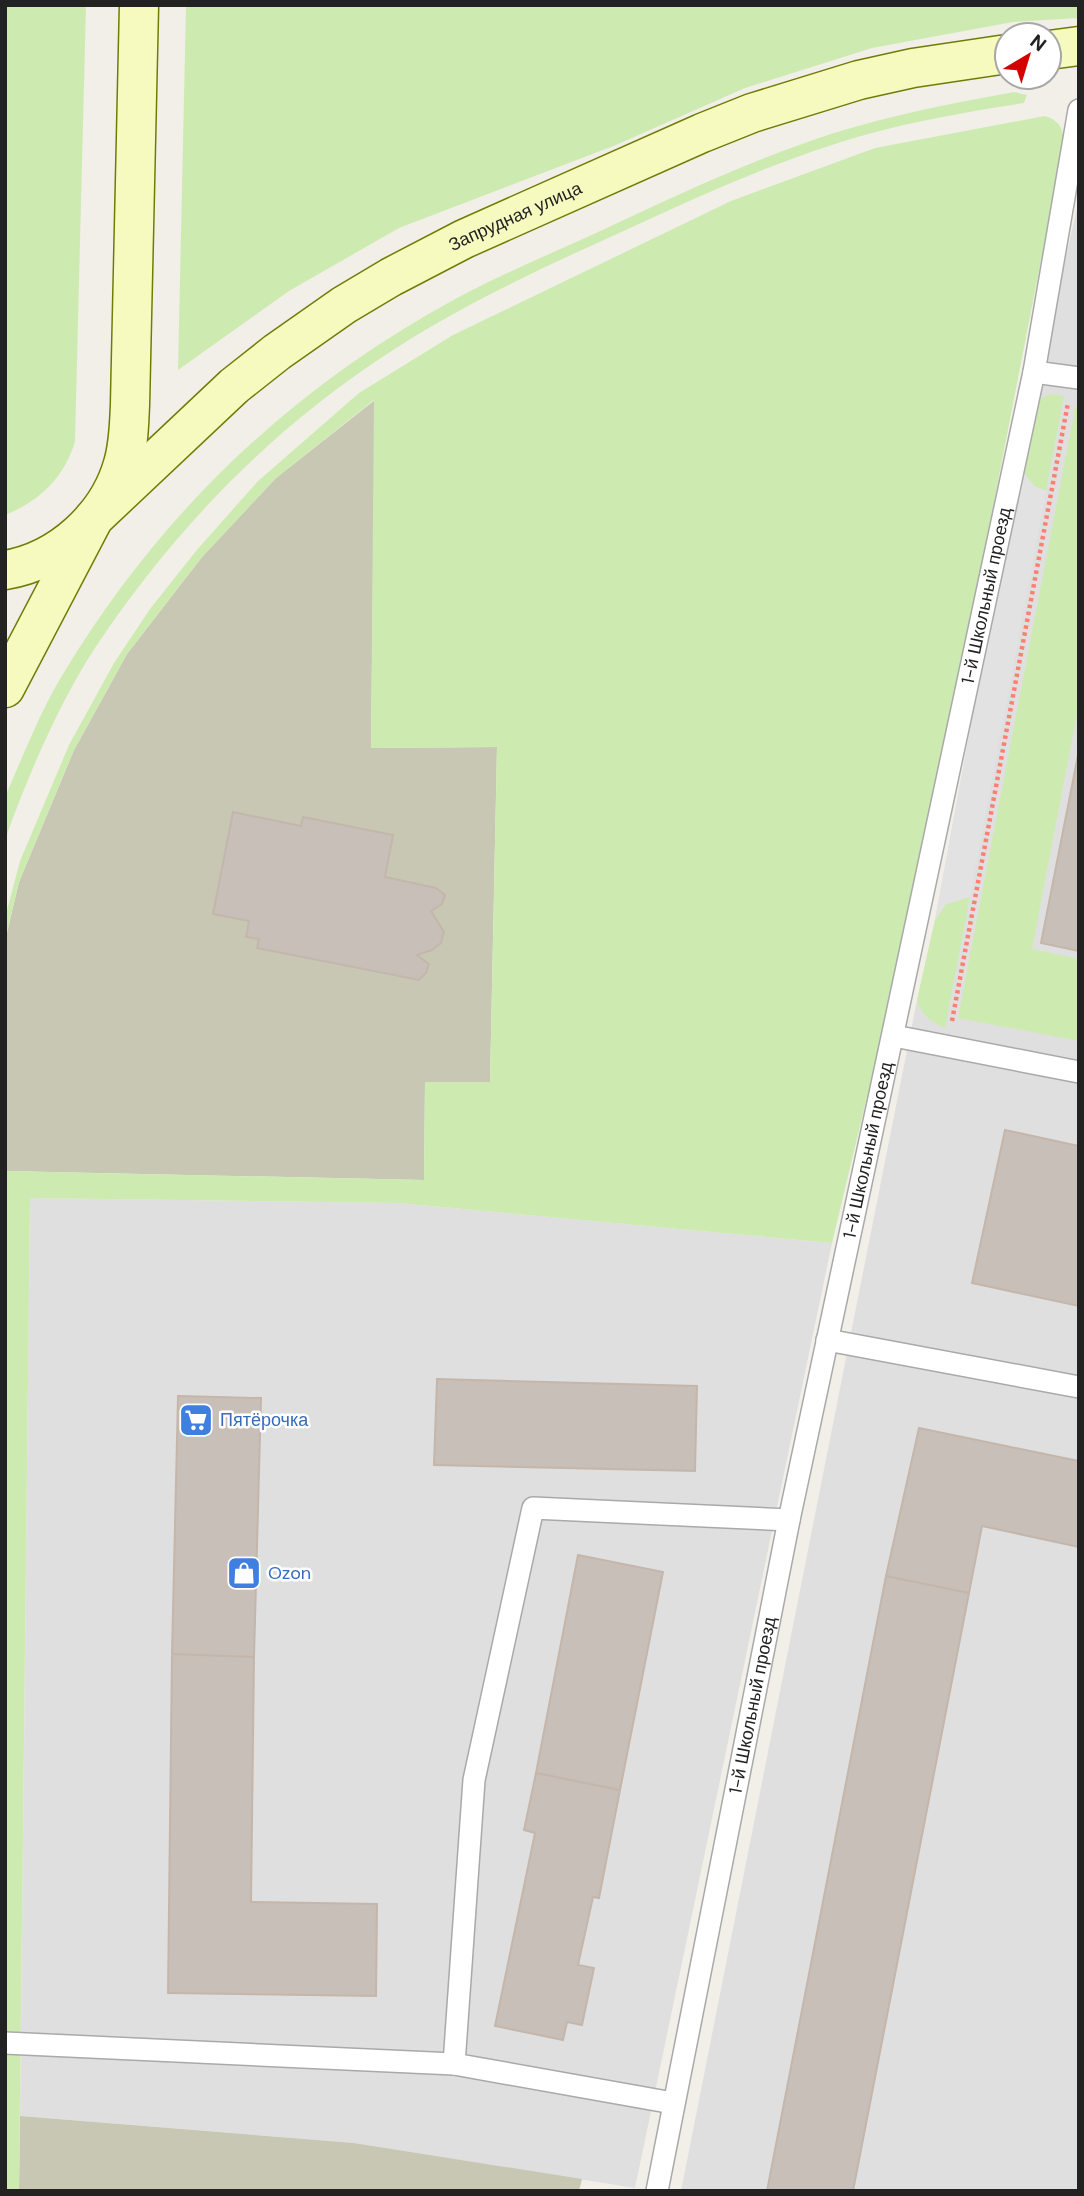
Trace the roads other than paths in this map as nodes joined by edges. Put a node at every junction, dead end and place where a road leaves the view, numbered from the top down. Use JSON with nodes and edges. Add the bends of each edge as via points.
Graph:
{"nodes":[{"id":1,"x":139,"y":5,"type":"edge"},
{"id":2,"x":993,"y":56,"type":"edge"},
{"id":3,"x":1079,"y":110,"type":"edge"},
{"id":4,"x":1034,"y":372,"type":"junction"},
{"id":5,"x":1076,"y":377,"type":"edge"},
{"id":6,"x":94,"y":518,"type":"junction"},
{"id":7,"x":5,"y":570,"type":"edge"},
{"id":8,"x":5,"y":688,"type":"edge"},
{"id":9,"x":894,"y":1036,"type":"junction"},
{"id":10,"x":1079,"y":1072,"type":"edge"},
{"id":11,"x":827,"y":1339,"type":"junction"},
{"id":12,"x":1079,"y":1387,"type":"edge"},
{"id":13,"x":789,"y":1520,"type":"junction"},
{"id":14,"x":5,"y":2043,"type":"edge"},
{"id":15,"x":454,"y":2064,"type":"junction"},
{"id":16,"x":673,"y":2103,"type":"junction"},
{"id":17,"x":657,"y":2191,"type":"edge"}],
"edges":[{"from":1,"to":6,"type":"main road","via":[[128,442],[115,486]]},
{"from":2,"to":6,"type":"main road","name":"Запрудная улица","via":[[859,80],[752,113],[427,257],[344,305],[255,368]]},
{"from":3,"to":4,"type":"lane","name":"1-й Школьный проезд"},
{"from":4,"to":5,"type":"lane"},
{"from":4,"to":9,"type":"lane","name":"1-й Школьный проезд"},
{"from":6,"to":7,"type":"main road","via":[[54,552]]},
{"from":6,"to":8,"type":"main road"},
{"from":9,"to":10,"type":"lane"},
{"from":9,"to":11,"type":"lane","name":"1-й Школьный проезд"},
{"from":11,"to":12,"type":"lane"},
{"from":11,"to":13,"type":"lane","name":"1-й Школьный проезд"},
{"from":13,"to":15,"type":"lane","via":[[533,1508],[474,1780]]},
{"from":13,"to":16,"type":"lane","name":"1-й Школьный проезд"},
{"from":14,"to":15,"type":"lane"},
{"from":15,"to":16,"type":"lane"},
{"from":16,"to":17,"type":"lane","name":"1-й Школьный проезд"}]}
